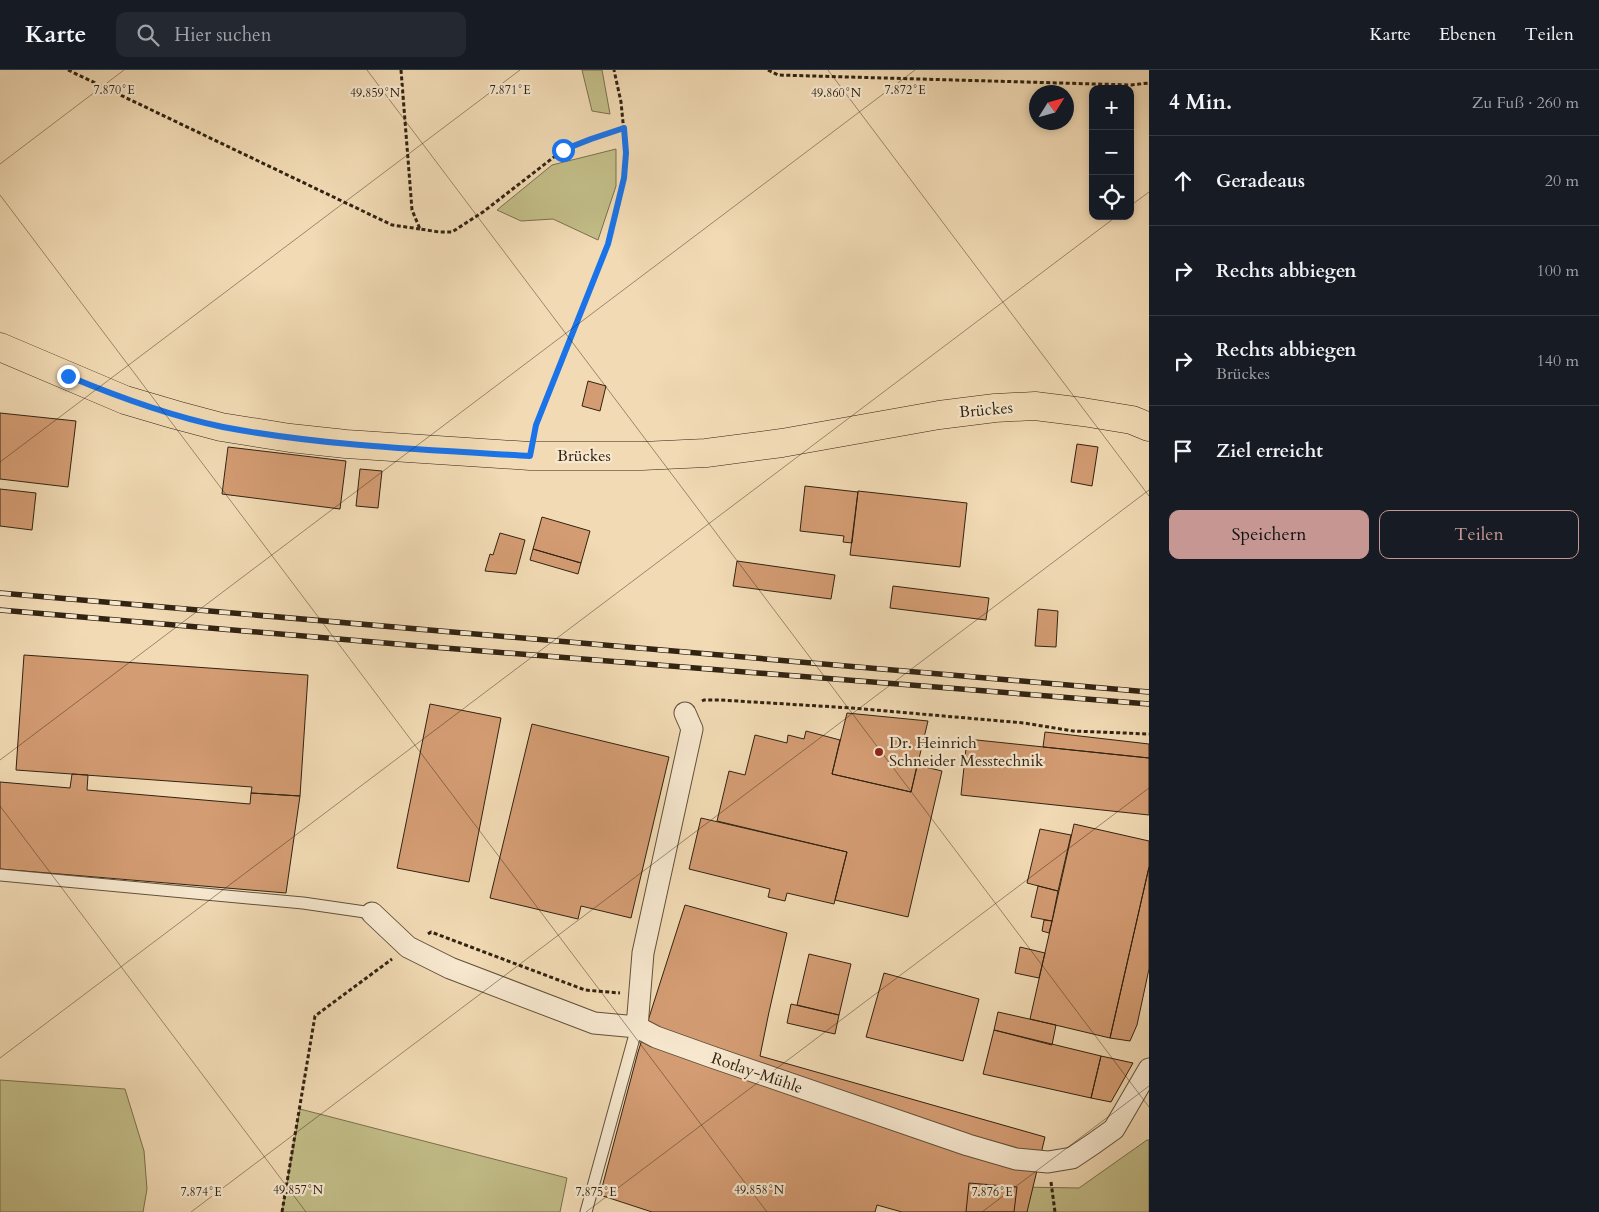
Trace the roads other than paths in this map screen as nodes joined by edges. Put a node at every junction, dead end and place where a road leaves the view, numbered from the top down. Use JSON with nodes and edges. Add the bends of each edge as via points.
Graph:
{"nodes":[{"id":1,"x":0,"y":347,"type":"edge"},
{"id":2,"x":1149,"y":426,"type":"edge"},
{"id":3,"x":685,"y":714,"type":"road end"},
{"id":4,"x":0,"y":875,"type":"edge"},
{"id":5,"x":372,"y":913,"type":"joint"},
{"id":6,"x":637,"y":1027,"type":"junction"},
{"id":7,"x":1149,"y":1069,"type":"edge"},
{"id":8,"x":586,"y":1212,"type":"edge"}],
"edges":[{"from":1,"to":2,"type":"main road","name":"Brückes","via":[[126,400],[221,426],[346,444],[530,456],[706,453],[782,443],[939,414],[1035,406],[1132,420]]},
{"from":3,"to":6,"type":"street","via":[[692,729],[642,953]]},
{"from":4,"to":5,"type":"lane","via":[[303,903]]},
{"from":5,"to":6,"type":"street","via":[[408,947],[450,968],[594,1023]]},
{"from":6,"to":7,"type":"street","name":"Rotlay-Mühle","via":[[712,1058],[968,1145],[1016,1159],[1048,1162],[1072,1158],[1114,1128]]},
{"from":6,"to":8,"type":"lane"}]}
